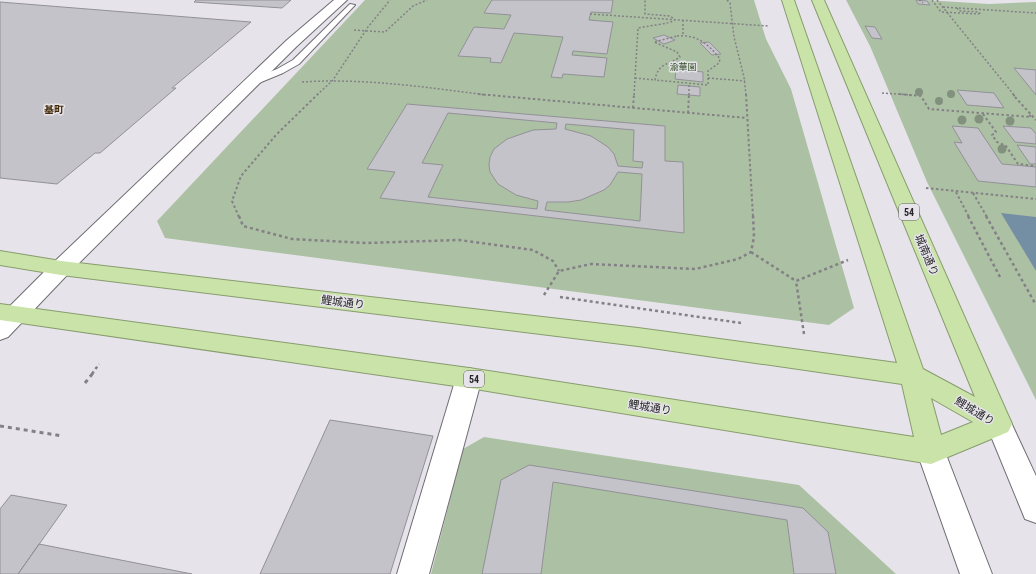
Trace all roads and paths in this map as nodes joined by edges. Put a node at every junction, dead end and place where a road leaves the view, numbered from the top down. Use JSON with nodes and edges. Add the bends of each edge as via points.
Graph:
{"nodes":[{"id":1,"x":390,"y":0,"type":"edge"},
{"id":2,"x":426,"y":0,"type":"edge"},
{"id":3,"x":645,"y":0,"type":"edge"},
{"id":4,"x":727,"y":0,"type":"edge"},
{"id":5,"x":788,"y":0,"type":"edge"},
{"id":6,"x":818,"y":0,"type":"edge"},
{"id":7,"x":920,"y":0,"type":"edge"},
{"id":8,"x":932,"y":0,"type":"edge"},
{"id":9,"x":937,"y":0,"type":"edge"},
{"id":10,"x":346,"y":2,"type":"edge"},
{"id":11,"x":923,"y":3,"type":"dead end"},
{"id":12,"x":943,"y":7,"type":"junction"},
{"id":13,"x":957,"y":8,"type":"junction"},
{"id":14,"x":1036,"y":13,"type":"edge"},
{"id":15,"x":590,"y":14,"type":"dead end"},
{"id":16,"x":675,"y":20,"type":"junction"},
{"id":17,"x":683,"y":20,"type":"junction"},
{"id":18,"x":732,"y":23,"type":"junction"},
{"id":19,"x":768,"y":26,"type":"dead end"},
{"id":20,"x":385,"y":32,"type":"dead end"},
{"id":21,"x":683,"y":35,"type":"junction"},
{"id":22,"x":635,"y":78,"type":"junction"},
{"id":23,"x":708,"y":78,"type":"junction"},
{"id":24,"x":333,"y":80,"type":"junction"},
{"id":25,"x":655,"y":80,"type":"junction"},
{"id":26,"x":745,"y":81,"type":"junction"},
{"id":27,"x":301,"y":82,"type":"dead end"},
{"id":28,"x":251,"y":83,"type":"junction"},
{"id":29,"x":689,"y":83,"type":"junction"},
{"id":30,"x":881,"y":93,"type":"dead end"},
{"id":31,"x":633,"y":108,"type":"junction"},
{"id":32,"x":688,"y":113,"type":"junction"},
{"id":33,"x":982,"y":113,"type":"junction"},
{"id":34,"x":1028,"y":113,"type":"junction"},
{"id":35,"x":747,"y":118,"type":"junction"},
{"id":36,"x":1036,"y":120,"type":"edge"},
{"id":37,"x":1036,"y":166,"type":"edge"},
{"id":38,"x":926,"y":188,"type":"dead end"},
{"id":39,"x":955,"y":191,"type":"junction"},
{"id":40,"x":973,"y":193,"type":"junction"},
{"id":41,"x":1036,"y":199,"type":"edge"},
{"id":42,"x":751,"y":252,"type":"junction"},
{"id":43,"x":0,"y":258,"type":"edge"},
{"id":44,"x":848,"y":260,"type":"dead end"},
{"id":45,"x":61,"y":268,"type":"junction"},
{"id":46,"x":558,"y":271,"type":"junction"},
{"id":47,"x":1000,"y":277,"type":"dead end"},
{"id":48,"x":796,"y":281,"type":"junction"},
{"id":49,"x":544,"y":295,"type":"dead end"},
{"id":50,"x":560,"y":297,"type":"dead end"},
{"id":51,"x":1036,"y":305,"type":"edge"},
{"id":52,"x":5,"y":319,"type":"edge"},
{"id":53,"x":741,"y":323,"type":"dead end"},
{"id":54,"x":804,"y":337,"type":"dead end"},
{"id":55,"x":99,"y":364,"type":"dead end"},
{"id":56,"x":913,"y":375,"type":"junction"},
{"id":57,"x":469,"y":378,"type":"junction"},
{"id":58,"x":84,"y":383,"type":"dead end"},
{"id":59,"x":999,"y":424,"type":"junction"},
{"id":60,"x":0,"y":426,"type":"edge"},
{"id":61,"x":63,"y":436,"type":"dead end"},
{"id":62,"x":931,"y":452,"type":"junction"},
{"id":63,"x":1036,"y":509,"type":"edge"},
{"id":64,"x":413,"y":574,"type":"edge"},
{"id":65,"x":976,"y":574,"type":"edge"}],
"edges":[{"from":1,"to":24,"type":"path","via":[[368,27]]},
{"from":2,"to":20,"type":"path","via":[[413,6]]},
{"from":3,"to":16,"type":"path","via":[[645,14],[670,16]]},
{"from":4,"to":18,"type":"path","via":[[730,3]]},
{"from":5,"to":56,"type":"highway"},
{"from":6,"to":59,"type":"highway","name":"城南通り","number":"54"},
{"from":7,"to":11,"type":"path"},
{"from":8,"to":13,"type":"path","via":[[941,12],[981,14],[959,11]]},
{"from":9,"to":12,"type":"path","bridge":true},
{"from":10,"to":28,"type":"street","via":[[312,25]]},
{"from":10,"to":28,"type":"lane","via":[[296,62]]},
{"from":12,"to":13,"type":"path"},
{"from":12,"to":34,"type":"path","bridge":true},
{"from":13,"to":14,"type":"path"},
{"from":15,"to":16,"type":"path"},
{"from":16,"to":17,"type":"path"},
{"from":16,"to":22,"type":"path","via":[[671,23],[659,22],[638,28]]},
{"from":17,"to":18,"type":"path"},
{"from":17,"to":21,"type":"path"},
{"from":18,"to":19,"type":"path"},
{"from":18,"to":26,"type":"path"},
{"from":21,"to":23,"type":"path","via":[[703,41],[720,60],[708,71]]},
{"from":21,"to":25,"type":"path","via":[[654,42],[677,52],[680,57],[660,67]]},
{"from":22,"to":25,"type":"path"},
{"from":22,"to":31,"type":"path"},
{"from":23,"to":26,"type":"path"},
{"from":23,"to":29,"type":"path","via":[[708,85]]},
{"from":24,"to":27,"type":"path"},
{"from":24,"to":31,"type":"path"},
{"from":24,"to":46,"type":"path","via":[[276,135],[241,176],[232,201],[243,226],[292,239],[366,243],[459,240],[511,247],[532,250],[553,260]]},
{"from":25,"to":29,"type":"path"},
{"from":26,"to":35,"type":"path"},
{"from":28,"to":45,"type":"street"},
{"from":29,"to":32,"type":"path"},
{"from":30,"to":33,"type":"path","via":[[921,96],[929,109]]},
{"from":31,"to":32,"type":"path"},
{"from":32,"to":35,"type":"path"},
{"from":33,"to":34,"type":"path","via":[[1031,117]]},
{"from":33,"to":37,"type":"path","via":[[996,132],[992,135],[994,138],[1006,146],[1018,164]]},
{"from":34,"to":36,"type":"path"},
{"from":35,"to":42,"type":"path","via":[[754,237]]},
{"from":38,"to":39,"type":"path"},
{"from":39,"to":40,"type":"path"},
{"from":39,"to":47,"type":"path"},
{"from":40,"to":41,"type":"path"},
{"from":40,"to":51,"type":"path"},
{"from":42,"to":46,"type":"path","via":[[738,259],[695,270],[591,264]]},
{"from":42,"to":48,"type":"path"},
{"from":43,"to":45,"type":"highway","name":"鯉城通り"},
{"from":44,"to":48,"type":"path"},
{"from":45,"to":52,"type":"street"},
{"from":45,"to":56,"type":"highway","name":"鯉城通り","via":[[630,336]]},
{"from":46,"to":49,"type":"path"},
{"from":48,"to":54,"type":"path"},
{"from":50,"to":53,"type":"path"},
{"from":52,"to":57,"type":"highway","name":"鯉城通り","number":"54"},
{"from":55,"to":58,"type":"path"},
{"from":56,"to":59,"type":"highway","name":"鯉城通り"},
{"from":56,"to":62,"type":"highway"},
{"from":57,"to":62,"type":"highway","name":"鯉城通り","number":"54"},
{"from":57,"to":64,"type":"street"},
{"from":59,"to":62,"type":"highway","name":"鯉城通り"},
{"from":59,"to":63,"type":"street","name":"城南通り"},
{"from":60,"to":61,"type":"path"},
{"from":62,"to":65,"type":"street"}]}
